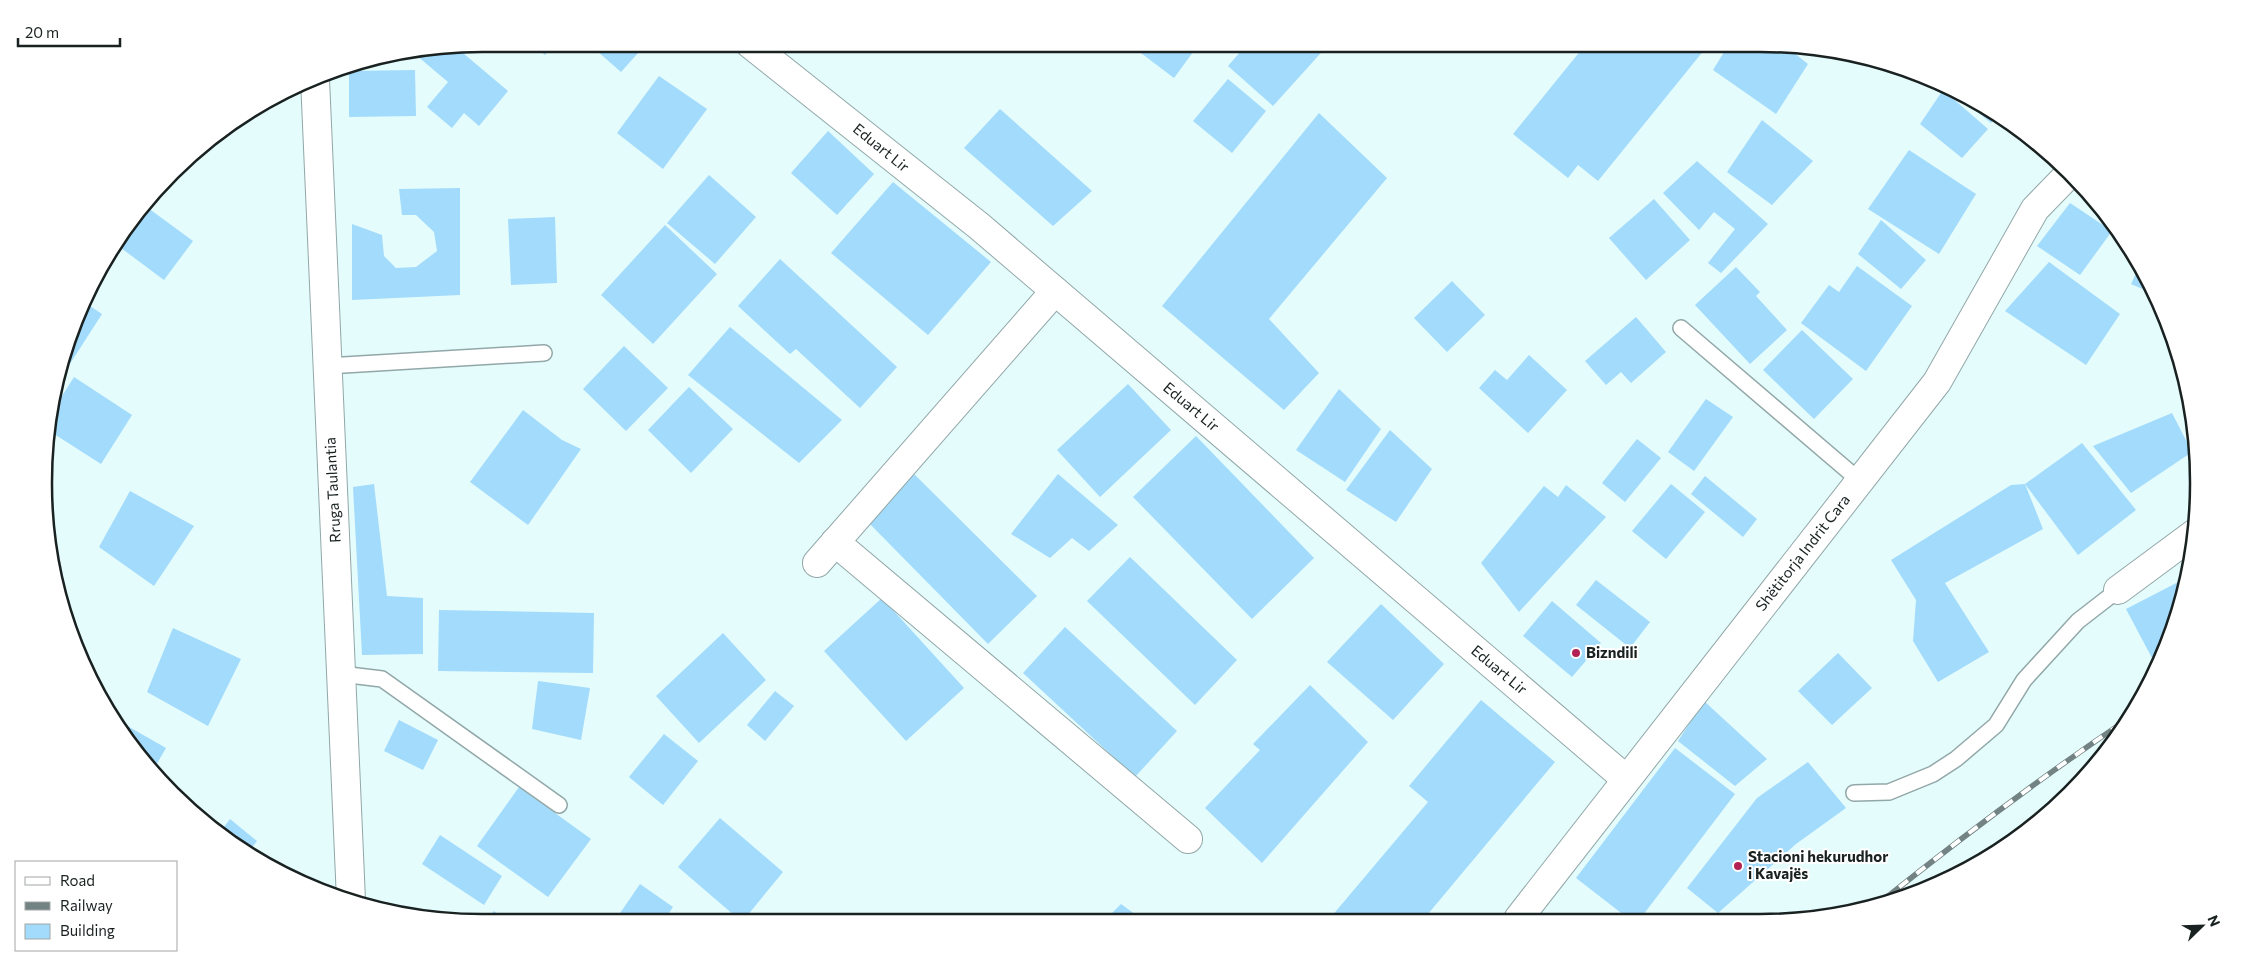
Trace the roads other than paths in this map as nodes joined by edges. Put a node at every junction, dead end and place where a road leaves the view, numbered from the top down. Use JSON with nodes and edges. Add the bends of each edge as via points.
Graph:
{"nodes":[{"id":1,"x":760,"y":52,"type":"edge"},
{"id":2,"x":315,"y":86,"type":"edge"},
{"id":3,"x":2064,"y":180,"type":"edge"},
{"id":4,"x":1055,"y":291,"type":"junction"},
{"id":5,"x":1681,"y":328,"type":"dead end"},
{"id":6,"x":544,"y":353,"type":"dead end"},
{"id":7,"x":327,"y":366,"type":"junction"},
{"id":8,"x":1860,"y":481,"type":"junction"},
{"id":9,"x":2186,"y":540,"type":"edge"},
{"id":10,"x":835,"y":542,"type":"junction"},
{"id":11,"x":817,"y":563,"type":"dead end"},
{"id":12,"x":2118,"y":590,"type":"joint"},
{"id":13,"x":341,"y":674,"type":"junction"},
{"id":14,"x":1626,"y":779,"type":"junction"},
{"id":15,"x":1854,"y":793,"type":"dead end"},
{"id":16,"x":559,"y":804,"type":"dead end"},
{"id":17,"x":1188,"y":839,"type":"dead end"},
{"id":18,"x":352,"y":893,"type":"edge"},
{"id":19,"x":1522,"y":914,"type":"edge"}],
"edges":[{"from":1,"to":4,"type":"street","name":"Eduart Lir","via":[[979,226]]},
{"from":2,"to":7,"type":"street","name":"Rruga Taulantia"},
{"from":3,"to":8,"type":"street","name":"Shëtitorja Indrit Cara","via":[[2036,209],[1937,382]]},
{"from":4,"to":10,"type":"street"},
{"from":4,"to":14,"type":"street","name":"Eduart Lir"},
{"from":5,"to":8,"type":"lane"},
{"from":6,"to":7,"type":"lane"},
{"from":7,"to":13,"type":"street","name":"Rruga Taulantia"},
{"from":8,"to":14,"type":"street","name":"Shëtitorja Indrit Cara"},
{"from":9,"to":12,"type":"street"},
{"from":10,"to":11,"type":"street"},
{"from":10,"to":17,"type":"street"},
{"from":12,"to":15,"type":"lane","via":[[2078,621],[2024,680],[1996,725],[1956,760],[1933,774],[1889,792]]},
{"from":13,"to":16,"type":"lane","via":[[382,679]]},
{"from":13,"to":18,"type":"street","name":"Rruga Taulantia"},
{"from":14,"to":19,"type":"street","name":"Shëtitorja Indrit Cara"}]}
